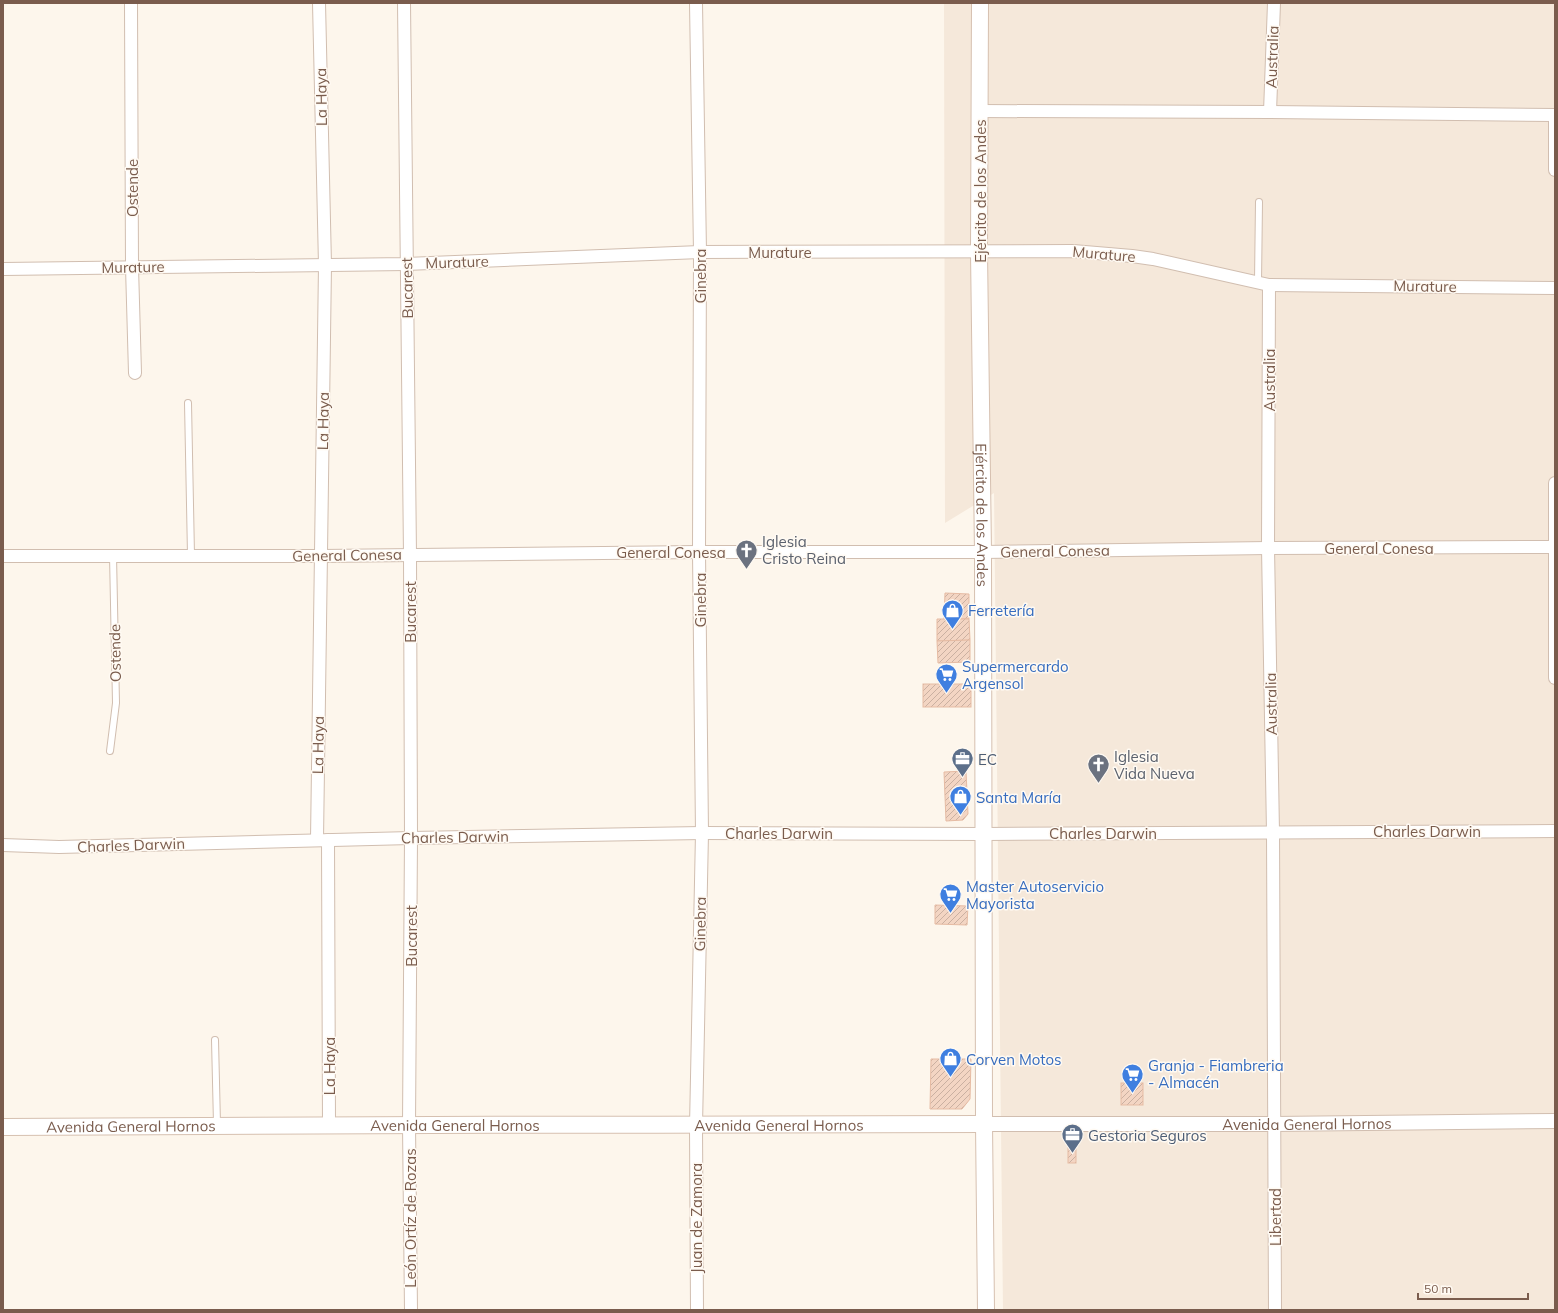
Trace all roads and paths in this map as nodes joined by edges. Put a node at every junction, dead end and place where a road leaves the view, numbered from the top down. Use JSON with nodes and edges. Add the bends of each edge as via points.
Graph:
{"nodes":[{"id":1,"x":131,"y":3,"type":"edge"},
{"id":2,"x":319,"y":3,"type":"edge"},
{"id":3,"x":404,"y":3,"type":"edge"},
{"id":4,"x":696,"y":3,"type":"edge"},
{"id":5,"x":980,"y":3,"type":"edge"},
{"id":6,"x":1274,"y":3,"type":"edge"},
{"id":7,"x":980,"y":111,"type":"junction"},
{"id":8,"x":1270,"y":112,"type":"junction"},
{"id":9,"x":1555,"y":115,"type":"edge"},
{"id":10,"x":1555,"y":170,"type":"edge"},
{"id":11,"x":1258,"y":202,"type":"dead end"},
{"id":12,"x":700,"y":252,"type":"junction"},
{"id":13,"x":979,"y":252,"type":"junction"},
{"id":14,"x":406,"y":264,"type":"junction"},
{"id":15,"x":325,"y":265,"type":"junction"},
{"id":16,"x":132,"y":267,"type":"junction"},
{"id":17,"x":3,"y":269,"type":"edge"},
{"id":18,"x":1264,"y":283,"type":"junction"},
{"id":19,"x":1555,"y":288,"type":"edge"},
{"id":20,"x":134,"y":373,"type":"dead end"},
{"id":21,"x":188,"y":403,"type":"dead end"},
{"id":22,"x":1555,"y":483,"type":"edge"},
{"id":23,"x":1555,"y":547,"type":"edge"},
{"id":24,"x":1268,"y":548,"type":"junction"},
{"id":25,"x":699,"y":552,"type":"junction"},
{"id":26,"x":983,"y":552,"type":"junction"},
{"id":27,"x":113,"y":555,"type":"junction"},
{"id":28,"x":191,"y":555,"type":"junction"},
{"id":29,"x":410,"y":555,"type":"junction"},
{"id":30,"x":3,"y":556,"type":"edge"},
{"id":31,"x":321,"y":556,"type":"junction"},
{"id":32,"x":1555,"y":678,"type":"edge"},
{"id":33,"x":110,"y":751,"type":"dead end"},
{"id":34,"x":1555,"y":831,"type":"edge"},
{"id":35,"x":1273,"y":832,"type":"junction"},
{"id":36,"x":702,"y":833,"type":"junction"},
{"id":37,"x":984,"y":834,"type":"junction"},
{"id":38,"x":412,"y":838,"type":"junction"},
{"id":39,"x":322,"y":840,"type":"junction"},
{"id":40,"x":3,"y":845,"type":"edge"},
{"id":41,"x":215,"y":1040,"type":"dead end"},
{"id":42,"x":1555,"y":1121,"type":"edge"},
{"id":43,"x":217,"y":1124,"type":"junction"},
{"id":44,"x":329,"y":1124,"type":"junction"},
{"id":45,"x":984,"y":1124,"type":"junction"},
{"id":46,"x":1274,"y":1124,"type":"junction"},
{"id":47,"x":409,"y":1125,"type":"junction"},
{"id":48,"x":696,"y":1126,"type":"junction"},
{"id":49,"x":3,"y":1127,"type":"edge"},
{"id":50,"x":411,"y":1310,"type":"edge"},
{"id":51,"x":697,"y":1310,"type":"edge"},
{"id":52,"x":986,"y":1310,"type":"edge"},
{"id":53,"x":1275,"y":1310,"type":"edge"}],
"edges":[{"from":1,"to":16,"type":"street","name":"Ostende"},
{"from":2,"to":15,"type":"street","name":"La Haya"},
{"from":3,"to":14,"type":"street","name":"Bucarest"},
{"from":4,"to":12,"type":"street","name":"Ginebra"},
{"from":5,"to":7,"type":"main road","name":"Ejército de los Andes"},
{"from":6,"to":8,"type":"street","name":"Australia"},
{"from":7,"to":8,"type":"street"},
{"from":7,"to":13,"type":"main road","name":"Ejército de los Andes"},
{"from":8,"to":9,"type":"street"},
{"from":9,"to":10,"type":"street"},
{"from":11,"to":18,"type":"lane"},
{"from":12,"to":13,"type":"street","name":"Murature"},
{"from":12,"to":14,"type":"street","name":"Murature"},
{"from":12,"to":25,"type":"street","name":"Ginebra"},
{"from":13,"to":18,"type":"street","name":"Murature","via":[[1074,251],[1132,256]]},
{"from":13,"to":26,"type":"main road","name":"Ejército de los Andes"},
{"from":14,"to":15,"type":"street","name":"Murature"},
{"from":14,"to":29,"type":"street","name":"Bucarest"},
{"from":15,"to":16,"type":"street","name":"Murature"},
{"from":15,"to":31,"type":"street","name":"La Haya"},
{"from":16,"to":17,"type":"street","name":"Murature"},
{"from":16,"to":20,"type":"street","name":"Ostende"},
{"from":18,"to":19,"type":"street","name":"Murature"},
{"from":18,"to":24,"type":"street","name":"Australia"},
{"from":21,"to":28,"type":"lane"},
{"from":22,"to":23,"type":"street"},
{"from":23,"to":24,"type":"street","name":"General Conesa"},
{"from":23,"to":32,"type":"street"},
{"from":24,"to":26,"type":"street","name":"General Conesa"},
{"from":24,"to":35,"type":"street","name":"Australia"},
{"from":25,"to":26,"type":"street","name":"General Conesa"},
{"from":25,"to":29,"type":"street","name":"General Conesa"},
{"from":25,"to":36,"type":"street","name":"Ginebra"},
{"from":26,"to":37,"type":"main road","name":"Ejército de los Andes"},
{"from":27,"to":28,"type":"street","name":"General Conesa"},
{"from":27,"to":30,"type":"street","name":"General Conesa"},
{"from":27,"to":33,"type":"lane","name":"Ostende","via":[[116,703]]},
{"from":28,"to":31,"type":"street","name":"General Conesa"},
{"from":29,"to":31,"type":"street","name":"General Conesa"},
{"from":29,"to":38,"type":"street","name":"Bucarest"},
{"from":31,"to":39,"type":"street","name":"La Haya"},
{"from":34,"to":35,"type":"street","name":"Charles Darwin"},
{"from":35,"to":37,"type":"street","name":"Charles Darwin"},
{"from":35,"to":46,"type":"street","name":"Australia"},
{"from":36,"to":37,"type":"street","name":"Charles Darwin"},
{"from":36,"to":38,"type":"street","name":"Charles Darwin"},
{"from":36,"to":48,"type":"street","name":"Ginebra"},
{"from":37,"to":45,"type":"main road","name":"Ejército de los Andes"},
{"from":38,"to":39,"type":"street","name":"Charles Darwin"},
{"from":38,"to":47,"type":"street","name":"Bucarest"},
{"from":39,"to":40,"type":"street","name":"Charles Darwin","via":[[59,847]]},
{"from":39,"to":44,"type":"street","name":"La Haya"},
{"from":41,"to":43,"type":"lane"},
{"from":42,"to":46,"type":"street","name":"Avenida General Hornos"},
{"from":43,"to":44,"type":"main road","name":"Avenida General Hornos"},
{"from":43,"to":49,"type":"main road","name":"Avenida General Hornos"},
{"from":44,"to":47,"type":"main road","name":"Avenida General Hornos"},
{"from":45,"to":46,"type":"street","name":"Avenida General Hornos"},
{"from":45,"to":48,"type":"main road","name":"Avenida General Hornos"},
{"from":45,"to":52,"type":"main road","name":"Ejército de los Andes"},
{"from":46,"to":53,"type":"street","name":"Libertad"},
{"from":47,"to":48,"type":"main road","name":"Avenida General Hornos"},
{"from":47,"to":50,"type":"street","name":"León Ortíz de Rozas"},
{"from":48,"to":51,"type":"street","name":"Juan de Zamora"}]}
